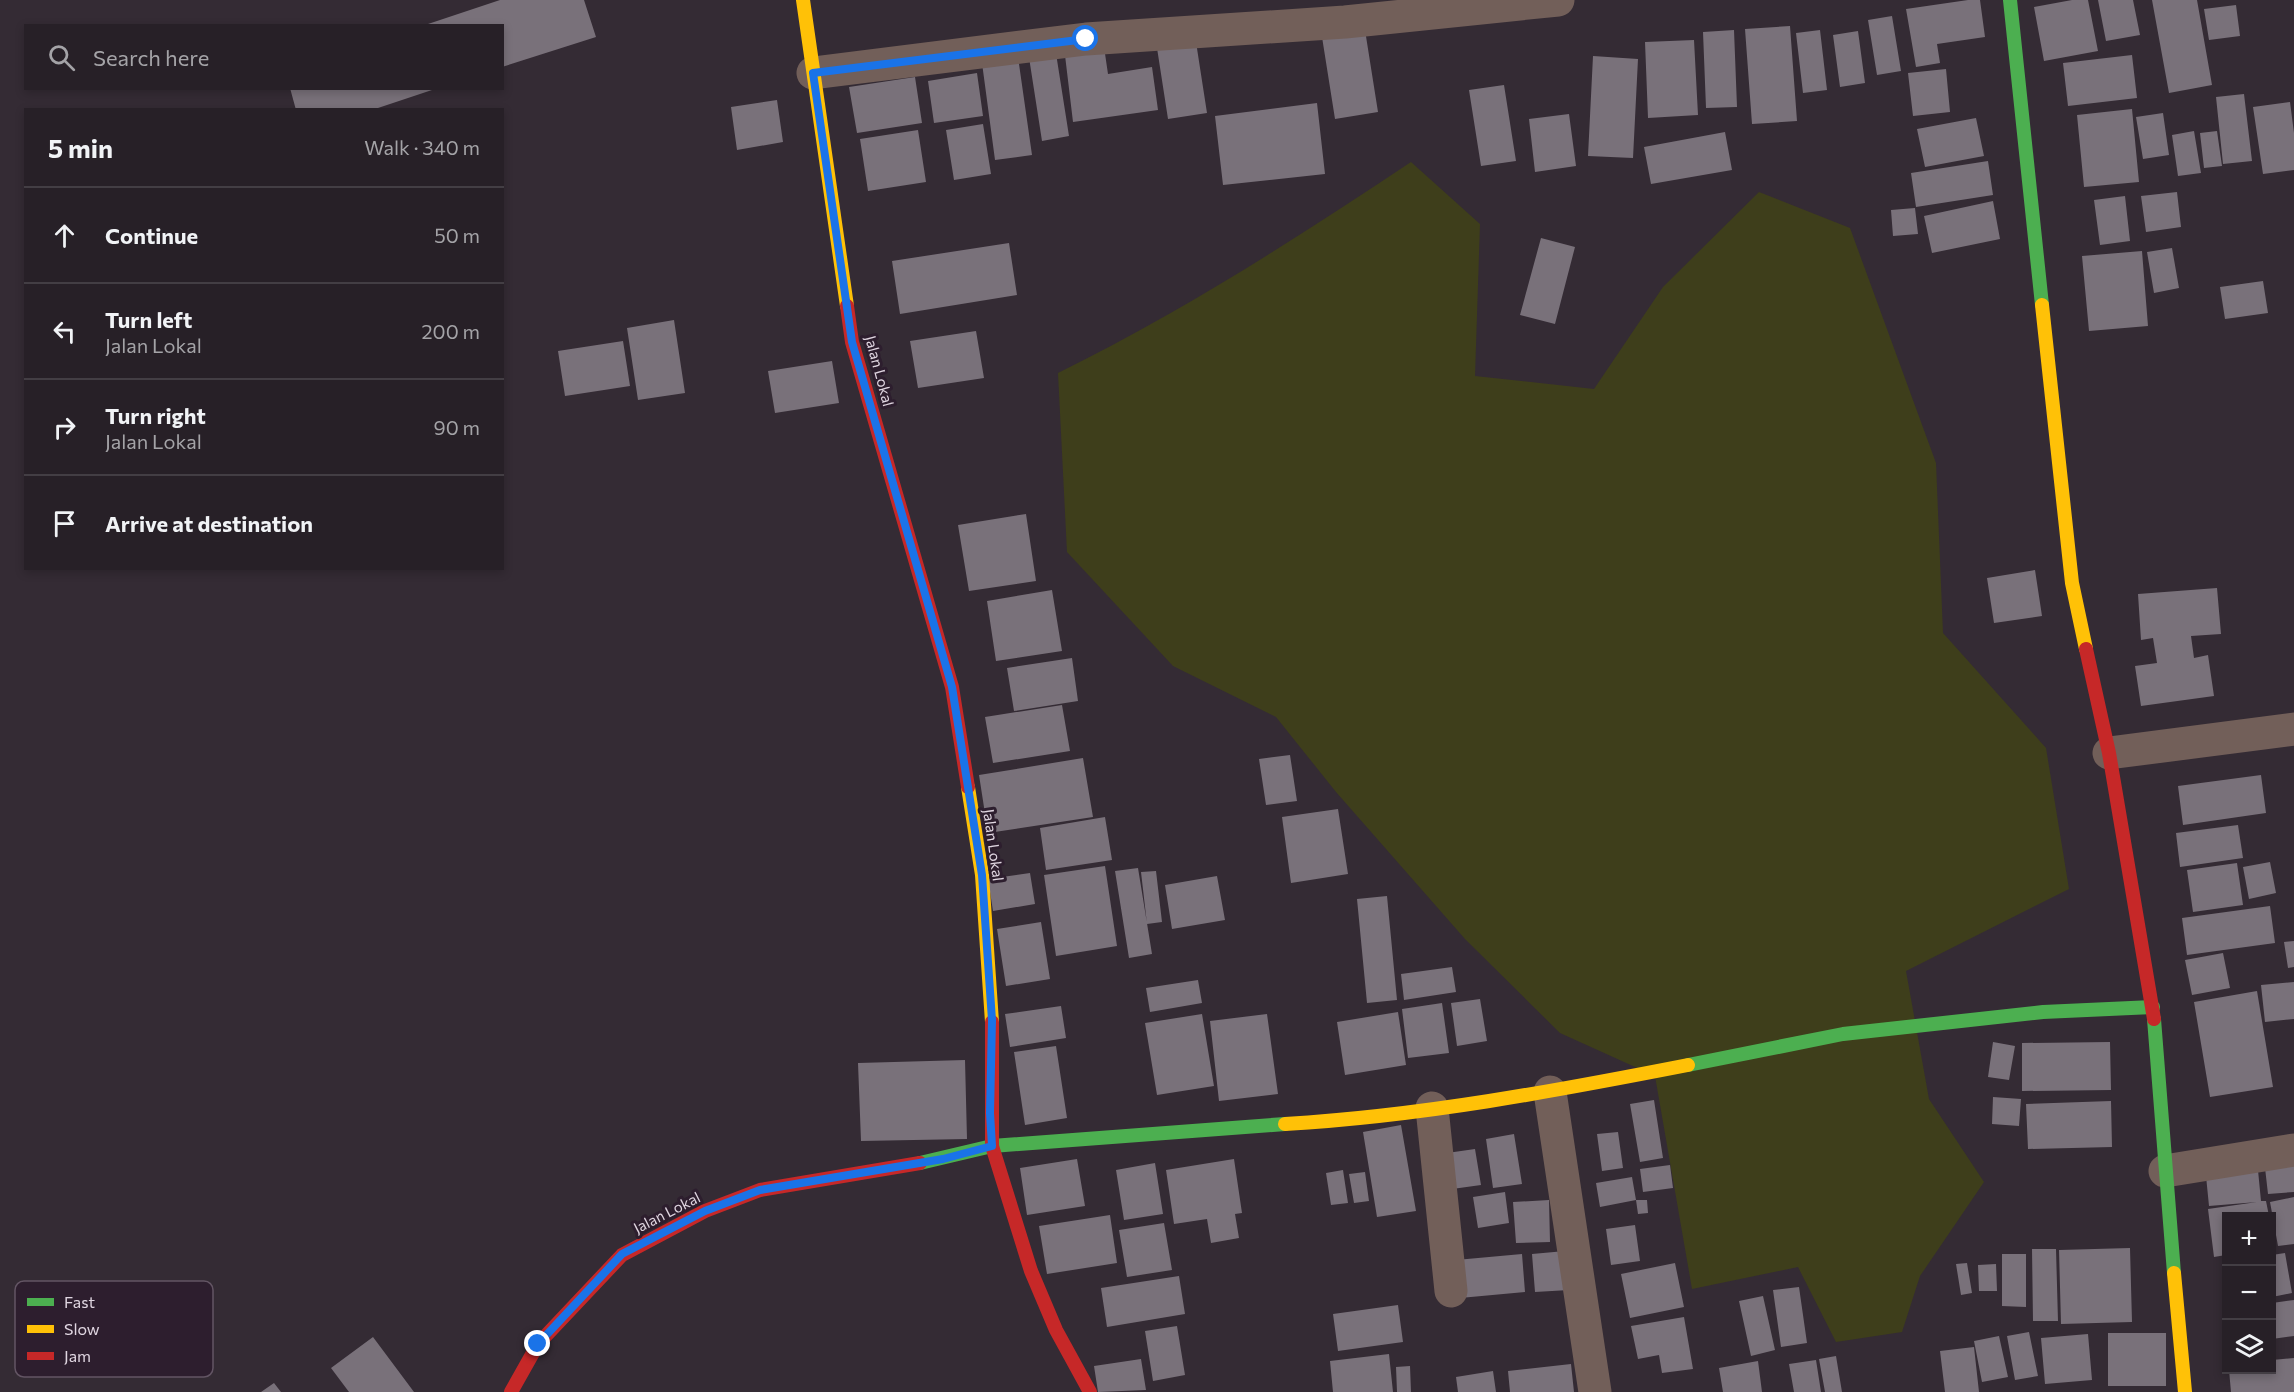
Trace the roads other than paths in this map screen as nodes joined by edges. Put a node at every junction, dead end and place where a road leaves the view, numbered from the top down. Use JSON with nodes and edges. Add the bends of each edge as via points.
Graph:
{"nodes":[{"id":1,"x":803,"y":0,"type":"edge"},
{"id":2,"x":1558,"y":0,"type":"edge"},
{"id":3,"x":2010,"y":0,"type":"edge"},
{"id":4,"x":813,"y":73,"type":"junction"},
{"id":5,"x":2294,"y":729,"type":"edge"},
{"id":6,"x":2109,"y":753,"type":"junction"},
{"id":7,"x":2153,"y":1006,"type":"junction"},
{"id":8,"x":1550,"y":1092,"type":"junction"},
{"id":9,"x":1432,"y":1108,"type":"junction"},
{"id":10,"x":992,"y":1146,"type":"junction"},
{"id":11,"x":2294,"y":1150,"type":"edge"},
{"id":12,"x":2165,"y":1171,"type":"junction"},
{"id":13,"x":1451,"y":1291,"type":"dead end"},
{"id":14,"x":511,"y":1392,"type":"edge"},
{"id":15,"x":1090,"y":1392,"type":"edge"},
{"id":16,"x":1595,"y":1392,"type":"edge"},
{"id":17,"x":2186,"y":1392,"type":"edge"}],
"edges":[{"from":1,"to":4,"type":"street","name":"Jalan Lokal"},
{"from":2,"to":4,"type":"street","via":[[1345,22],[1086,39]]},
{"from":3,"to":6,"type":"street","via":[[2072,583]]},
{"from":4,"to":10,"type":"street","name":"Jalan Lokal","via":[[852,342],[952,687],[982,875],[992,1020]]},
{"from":5,"to":6,"type":"street"},
{"from":6,"to":7,"type":"street"},
{"from":7,"to":8,"type":"street","via":[[2043,1012],[1843,1034]]},
{"from":7,"to":12,"type":"street"},
{"from":8,"to":9,"type":"street"},
{"from":8,"to":16,"type":"street"},
{"from":9,"to":10,"type":"street","via":[[1348,1120],[1137,1132]]},
{"from":9,"to":13,"type":"street"},
{"from":10,"to":14,"type":"street","name":"Jalan Lokal","via":[[943,1159],[760,1190],[705,1211],[622,1254],[538,1344]]},
{"from":10,"to":15,"type":"street","via":[[1031,1270],[1056,1330]]},
{"from":11,"to":12,"type":"street"},
{"from":12,"to":17,"type":"street"}]}
